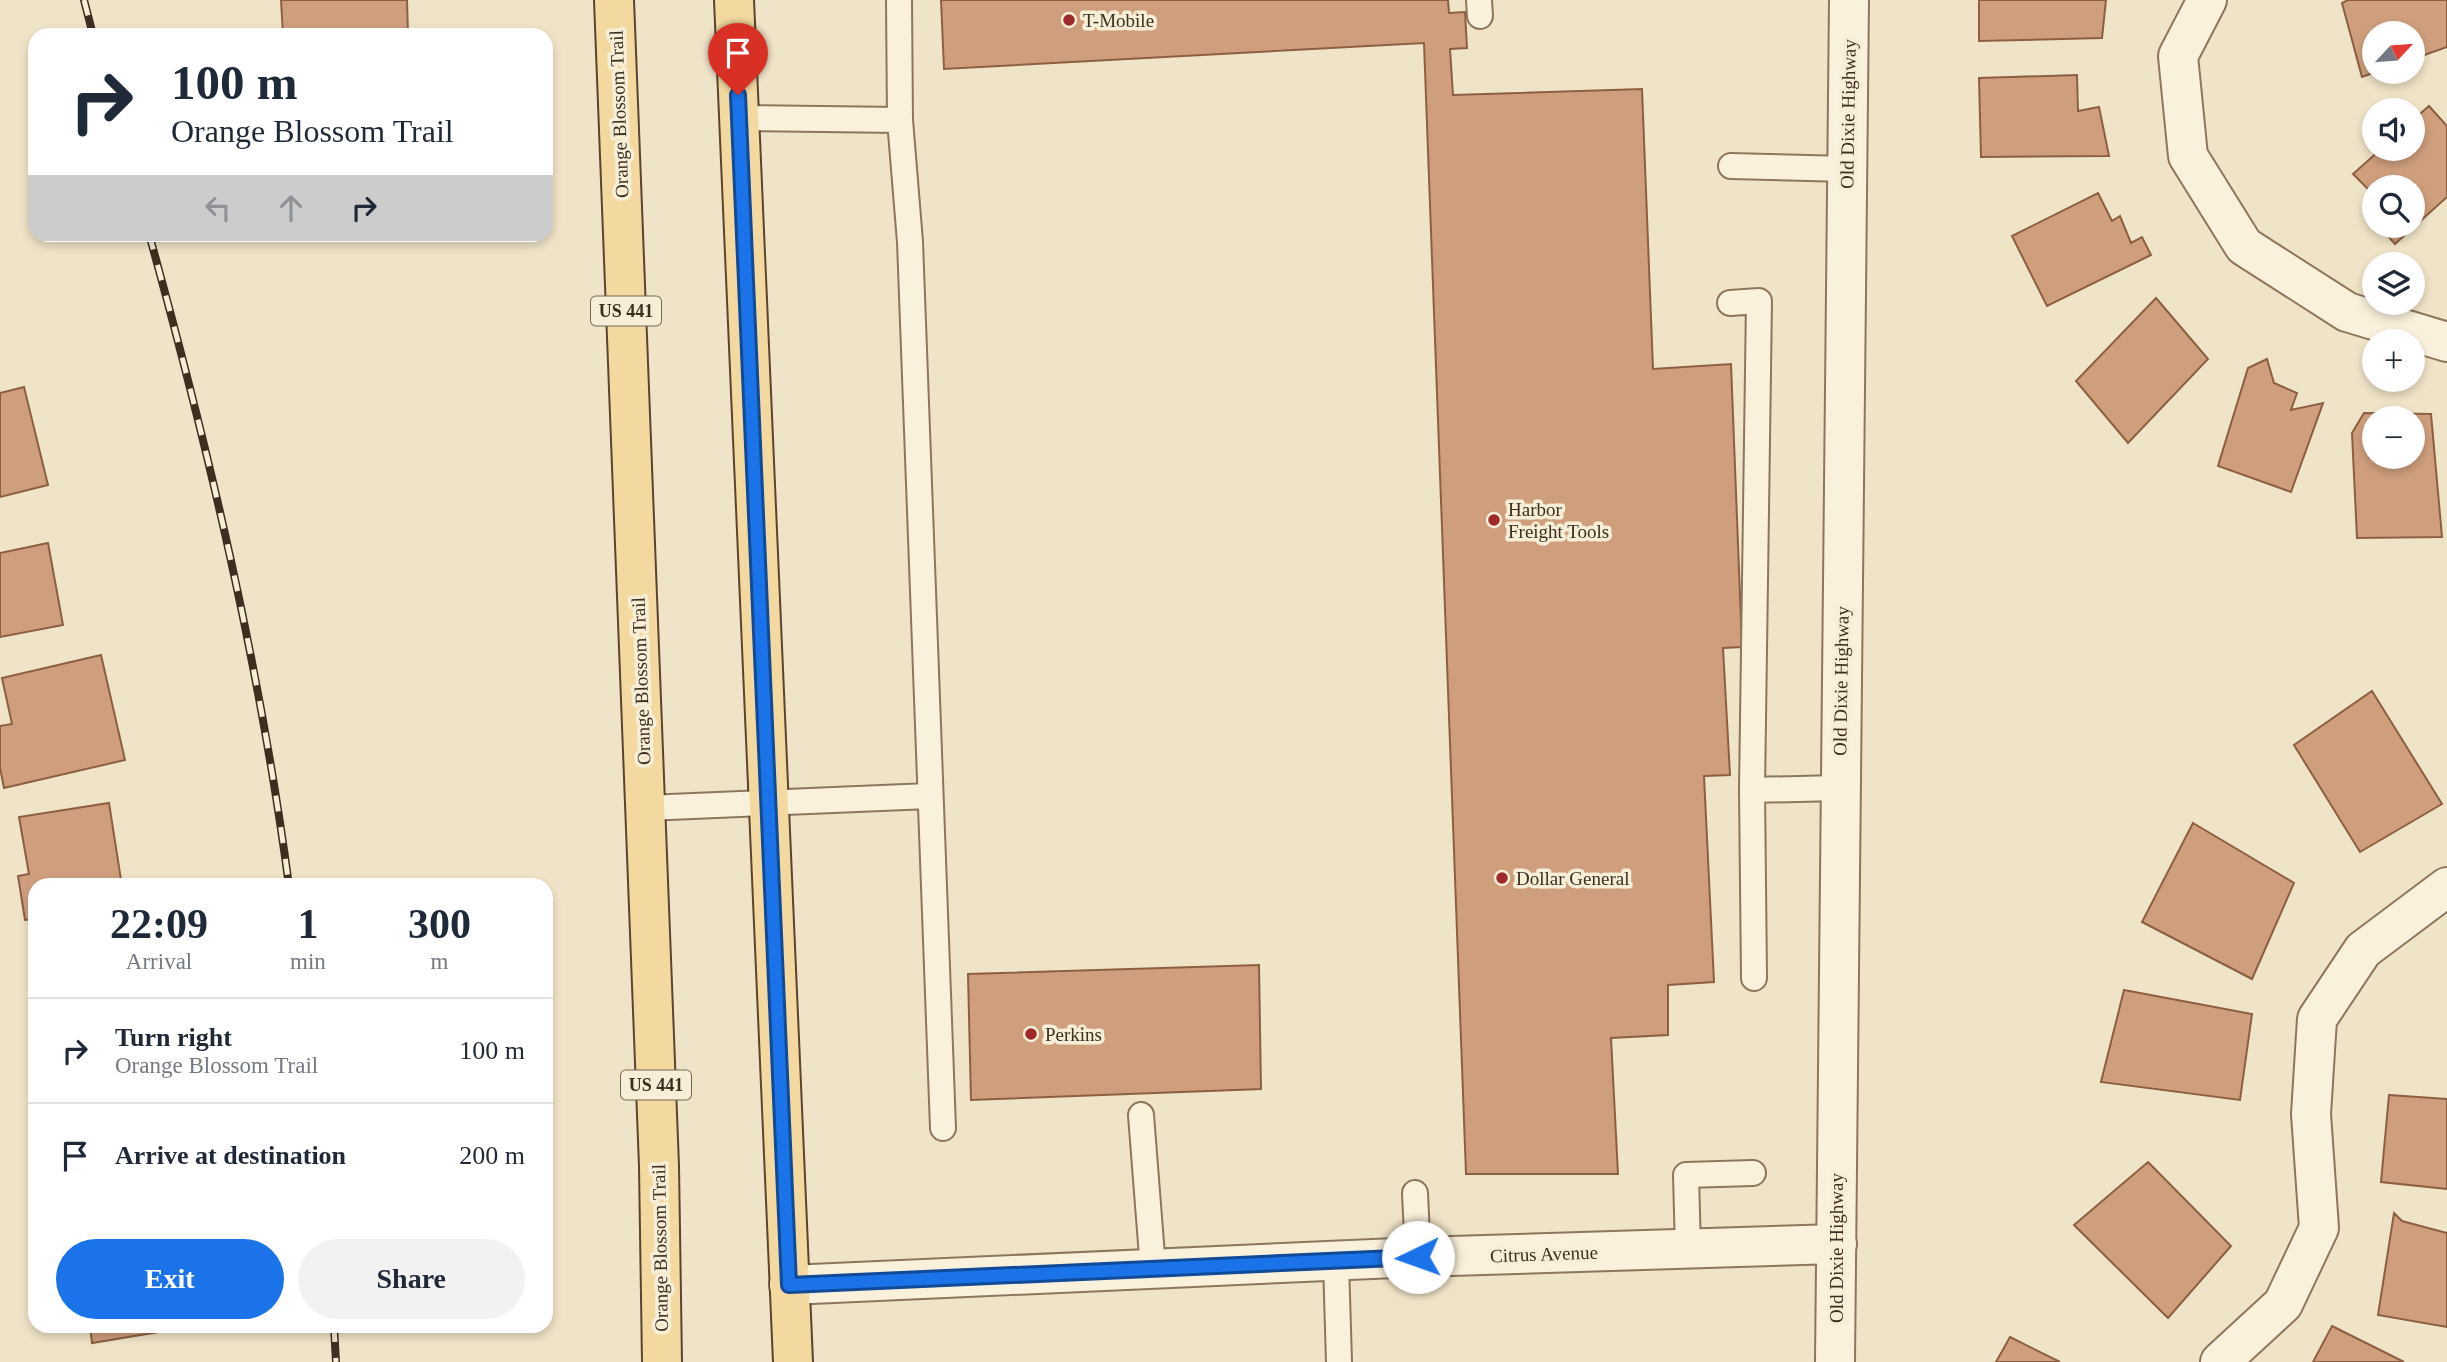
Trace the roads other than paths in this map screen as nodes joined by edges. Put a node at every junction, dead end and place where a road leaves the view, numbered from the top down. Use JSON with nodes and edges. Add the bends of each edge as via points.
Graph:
{"nodes":[{"id":1,"x":614,"y":0,"type":"edge"},
{"id":2,"x":734,"y":0,"type":"edge"},
{"id":3,"x":899,"y":0,"type":"edge"},
{"id":4,"x":1849,"y":0,"type":"edge"},
{"id":5,"x":2207,"y":0,"type":"edge"},
{"id":6,"x":739,"y":118,"type":"junction"},
{"id":7,"x":900,"y":120,"type":"junction"},
{"id":8,"x":1731,"y":166,"type":"dead end"},
{"id":9,"x":1847,"y":169,"type":"junction"},
{"id":10,"x":1730,"y":303,"type":"dead end"},
{"id":11,"x":2447,"y":342,"type":"edge"},
{"id":12,"x":1839,"y":788,"type":"junction"},
{"id":13,"x":1752,"y":790,"type":"junction"},
{"id":14,"x":929,"y":796,"type":"junction"},
{"id":15,"x":770,"y":800,"type":"junction"},
{"id":16,"x":646,"y":808,"type":"junction"},
{"id":17,"x":2447,"y":887,"type":"edge"},
{"id":18,"x":1754,"y":978,"type":"dead end"},
{"id":19,"x":1141,"y":1115,"type":"dead end"},
{"id":20,"x":943,"y":1128,"type":"dead end"},
{"id":21,"x":1753,"y":1173,"type":"dead end"},
{"id":22,"x":1415,"y":1193,"type":"dead end"},
{"id":23,"x":1837,"y":1244,"type":"junction"},
{"id":24,"x":1688,"y":1250,"type":"junction"},
{"id":25,"x":1418,"y":1257,"type":"junction"},
{"id":26,"x":1336,"y":1262,"type":"junction"},
{"id":27,"x":1153,"y":1269,"type":"junction"},
{"id":28,"x":789,"y":1285,"type":"junction"},
{"id":29,"x":662,"y":1362,"type":"edge"},
{"id":30,"x":793,"y":1362,"type":"edge"},
{"id":31,"x":1339,"y":1362,"type":"edge"},
{"id":32,"x":1835,"y":1362,"type":"edge"},
{"id":33,"x":2220,"y":1362,"type":"edge"}],
"edges":[{"from":1,"to":16,"type":"main road","name":"Orange Blossom Trail","number":"US 441"},
{"from":2,"to":6,"type":"main road"},
{"from":3,"to":7,"type":"lane"},
{"from":4,"to":9,"type":"street","name":"Old Dixie Highway"},
{"from":5,"to":11,"type":"street","via":[[2178,57],[2188,156],[2244,246],[2347,312]]},
{"from":6,"to":7,"type":"lane"},
{"from":6,"to":15,"type":"main road"},
{"from":7,"to":14,"type":"lane","via":[[910,242]]},
{"from":8,"to":9,"type":"lane"},
{"from":9,"to":12,"type":"street","name":"Old Dixie Highway"},
{"from":10,"to":13,"type":"lane","via":[[1759,301]]},
{"from":12,"to":13,"type":"lane"},
{"from":12,"to":23,"type":"street","name":"Old Dixie Highway"},
{"from":13,"to":18,"type":"lane"},
{"from":14,"to":15,"type":"lane"},
{"from":14,"to":20,"type":"lane"},
{"from":15,"to":16,"type":"lane"},
{"from":15,"to":28,"type":"main road"},
{"from":16,"to":29,"type":"main road","name":"Orange Blossom Trail","number":"US 441"},
{"from":17,"to":33,"type":"street","via":[[2363,950],[2317,1019],[2311,1114],[2319,1228],[2283,1304]]},
{"from":19,"to":27,"type":"lane"},
{"from":21,"to":24,"type":"lane","via":[[1686,1175]]},
{"from":22,"to":25,"type":"lane"},
{"from":23,"to":24,"type":"street","name":"Citrus Avenue"},
{"from":23,"to":32,"type":"street","name":"Old Dixie Highway"},
{"from":24,"to":25,"type":"street","name":"Citrus Avenue"},
{"from":25,"to":26,"type":"street","name":"Citrus Avenue"},
{"from":26,"to":27,"type":"street","name":"Citrus Avenue"},
{"from":26,"to":31,"type":"lane"},
{"from":27,"to":28,"type":"street","name":"Citrus Avenue"},
{"from":28,"to":30,"type":"main road"}]}
